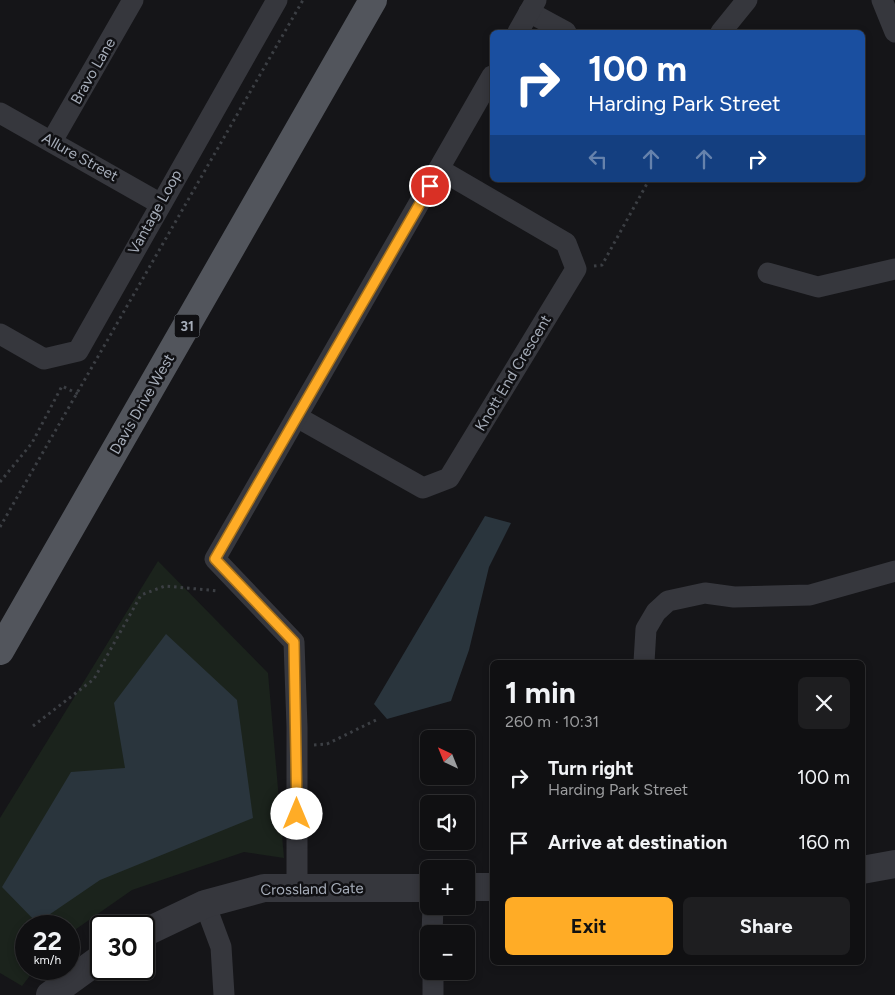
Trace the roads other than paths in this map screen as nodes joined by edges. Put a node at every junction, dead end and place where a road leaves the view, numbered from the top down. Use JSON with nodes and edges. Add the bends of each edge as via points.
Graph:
{"nodes":[{"id":1,"x":133,"y":0,"type":"edge"},
{"id":2,"x":277,"y":0,"type":"edge"},
{"id":3,"x":373,"y":0,"type":"edge"},
{"id":4,"x":747,"y":0,"type":"edge"},
{"id":5,"x":882,"y":0,"type":"edge"},
{"id":6,"x":533,"y":6,"type":"edge"},
{"id":7,"x":519,"y":30,"type":"edge"},
{"id":8,"x":563,"y":30,"type":"edge"},
{"id":9,"x":723,"y":30,"type":"edge"},
{"id":10,"x":895,"y":32,"type":"edge"},
{"id":11,"x":490,"y":80,"type":"edge"},
{"id":12,"x":0,"y":113,"type":"edge"},
{"id":13,"x":52,"y":141,"type":"junction"},
{"id":14,"x":439,"y":170,"type":"junction"},
{"id":15,"x":160,"y":204,"type":"junction"},
{"id":16,"x":895,"y":269,"type":"edge"},
{"id":17,"x":768,"y":273,"type":"dead end"},
{"id":18,"x":0,"y":334,"type":"edge"},
{"id":19,"x":297,"y":417,"type":"junction"},
{"id":20,"x":895,"y":571,"type":"edge"},
{"id":21,"x":0,"y":651,"type":"edge"},
{"id":22,"x":644,"y":660,"type":"edge"},
{"id":23,"x":895,"y":864,"type":"edge"},
{"id":24,"x":865,"y":869,"type":"edge"},
{"id":25,"x":297,"y":887,"type":"junction"},
{"id":26,"x":475,"y":887,"type":"edge"},
{"id":27,"x":490,"y":887,"type":"edge"},
{"id":28,"x":420,"y":888,"type":"edge"},
{"id":29,"x":205,"y":904,"type":"junction"},
{"id":30,"x":155,"y":929,"type":"edge"},
{"id":31,"x":90,"y":966,"type":"edge"},
{"id":32,"x":433,"y":980,"type":"edge"},
{"id":33,"x":50,"y":995,"type":"edge"},
{"id":34,"x":224,"y":995,"type":"edge"},
{"id":35,"x":433,"y":995,"type":"edge"}],
"edges":[{"from":1,"to":13,"type":"street","name":"Bravo Lane"},
{"from":2,"to":15,"type":"street","name":"Vantage Loop"},
{"from":3,"to":21,"type":"main road","name":"Davis Drive West","number":"31"},
{"from":4,"to":9,"type":"street"},
{"from":5,"to":10,"type":"street"},
{"from":6,"to":7,"type":"street"},
{"from":6,"to":8,"type":"street"},
{"from":11,"to":14,"type":"street"},
{"from":12,"to":13,"type":"street","name":"Allure Street"},
{"from":13,"to":15,"type":"street","name":"Allure Street"},
{"from":14,"to":19,"type":"street"},
{"from":14,"to":19,"type":"street","name":"Knott End Crescent","via":[[566,243],[576,269],[449,478],[423,488]]},
{"from":15,"to":18,"type":"street","name":"Vantage Loop","via":[[78,351],[44,359]]},
{"from":16,"to":17,"type":"street","via":[[818,287]]},
{"from":19,"to":25,"type":"street","via":[[215,559],[294,642]]},
{"from":20,"to":22,"type":"street","via":[[810,595],[734,597],[705,593],[668,601],[656,612],[646,629]]},
{"from":23,"to":24,"type":"street"},
{"from":25,"to":28,"type":"street","name":"Crossland Gate"},
{"from":25,"to":29,"type":"street","name":"Crossland Gate","via":[[264,888]]},
{"from":26,"to":27,"type":"street"},
{"from":29,"to":30,"type":"street","name":"Crossland Gate"},
{"from":29,"to":34,"type":"street","via":[[221,946]]},
{"from":31,"to":33,"type":"street"},
{"from":32,"to":35,"type":"street"}]}
